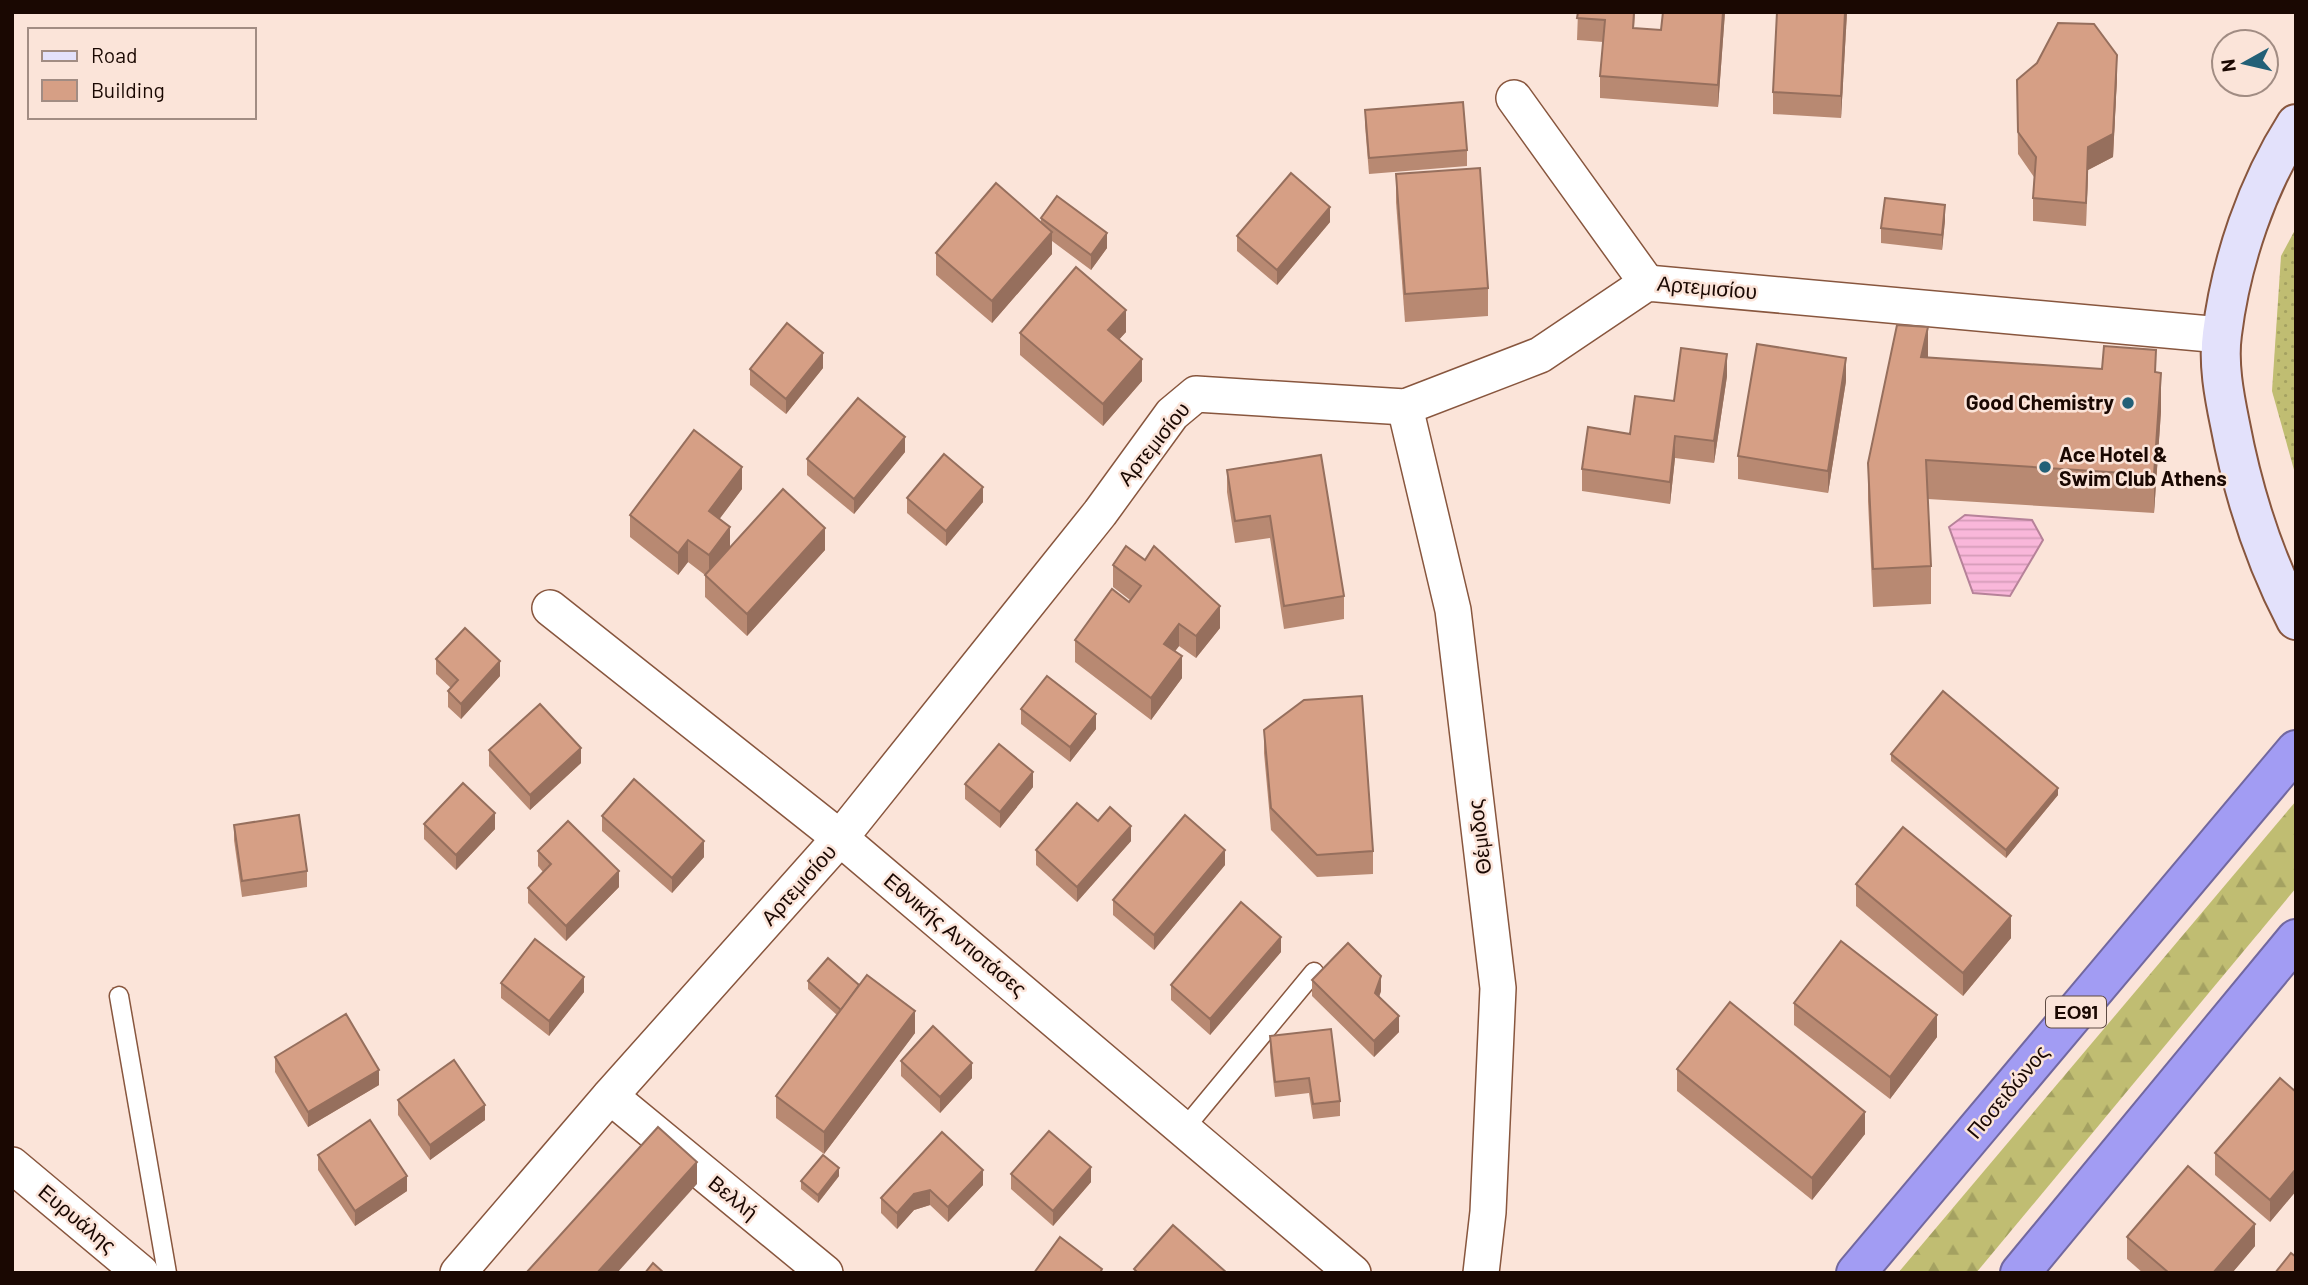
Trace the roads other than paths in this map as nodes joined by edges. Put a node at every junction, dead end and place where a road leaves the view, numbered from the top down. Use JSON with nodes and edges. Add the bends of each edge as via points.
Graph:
{"nodes":[{"id":1,"x":1514,"y":98,"type":"dead end"},
{"id":2,"x":2296,"y":124,"type":"edge"},
{"id":3,"x":1647,"y":282,"type":"junction"},
{"id":4,"x":2221,"y":335,"type":"junction"},
{"id":5,"x":1405,"y":407,"type":"junction"},
{"id":6,"x":550,"y":608,"type":"dead end"},
{"id":7,"x":2296,"y":620,"type":"edge"},
{"id":8,"x":2296,"y":750,"type":"edge"},
{"id":9,"x":840,"y":838,"type":"junction"},
{"id":10,"x":2296,"y":939,"type":"edge"},
{"id":11,"x":1314,"y":972,"type":"dead end"},
{"id":12,"x":119,"y":996,"type":"dead end"},
{"id":13,"x":610,"y":1096,"type":"junction"},
{"id":14,"x":1184,"y":1129,"type":"junction"},
{"id":15,"x":12,"y":1165,"type":"edge"},
{"id":16,"x":141,"y":1273,"type":"edge"},
{"id":17,"x":167,"y":1273,"type":"edge"},
{"id":18,"x":458,"y":1273,"type":"edge"},
{"id":19,"x":825,"y":1273,"type":"edge"},
{"id":20,"x":1353,"y":1273,"type":"edge"},
{"id":21,"x":1481,"y":1273,"type":"edge"},
{"id":22,"x":1856,"y":1273,"type":"edge"},
{"id":23,"x":2020,"y":1273,"type":"edge"}],
"edges":[{"from":1,"to":3,"type":"street"},
{"from":2,"to":4,"type":"street","via":[[2275,156],[2240,248]]},
{"from":3,"to":4,"type":"street","name":"Αρτεμισίου"},
{"from":3,"to":5,"type":"street","name":"Αρτεμισίου","via":[[1540,355]]},
{"from":4,"to":7,"type":"street","via":[[2224,392],[2256,534]]},
{"from":5,"to":9,"type":"street","name":"Αρτεμισίου","via":[[1196,394],[1172,414],[1100,513]]},
{"from":5,"to":21,"type":"street","name":"Θέμιδος","via":[[1453,610],[1498,988],[1489,1212]]},
{"from":6,"to":9,"type":"street","name":"Εθνικής Αντιοτάσες"},
{"from":8,"to":22,"type":"highway","name":"Ποσειδώνος","number":"ΕΟ91"},
{"from":9,"to":13,"type":"street","name":"Αρτεμισίου"},
{"from":9,"to":14,"type":"street","name":"Εθνικής Αντιοτάσες"},
{"from":10,"to":23,"type":"highway"},
{"from":11,"to":14,"type":"lane"},
{"from":12,"to":17,"type":"lane"},
{"from":13,"to":18,"type":"street","name":"Αρτεμισίου"},
{"from":13,"to":19,"type":"street","name":"Βελλή"},
{"from":14,"to":20,"type":"street","name":"Εθνικής Αντιοτάσες"},
{"from":15,"to":16,"type":"street","name":"Ευρυάλης"}]}
